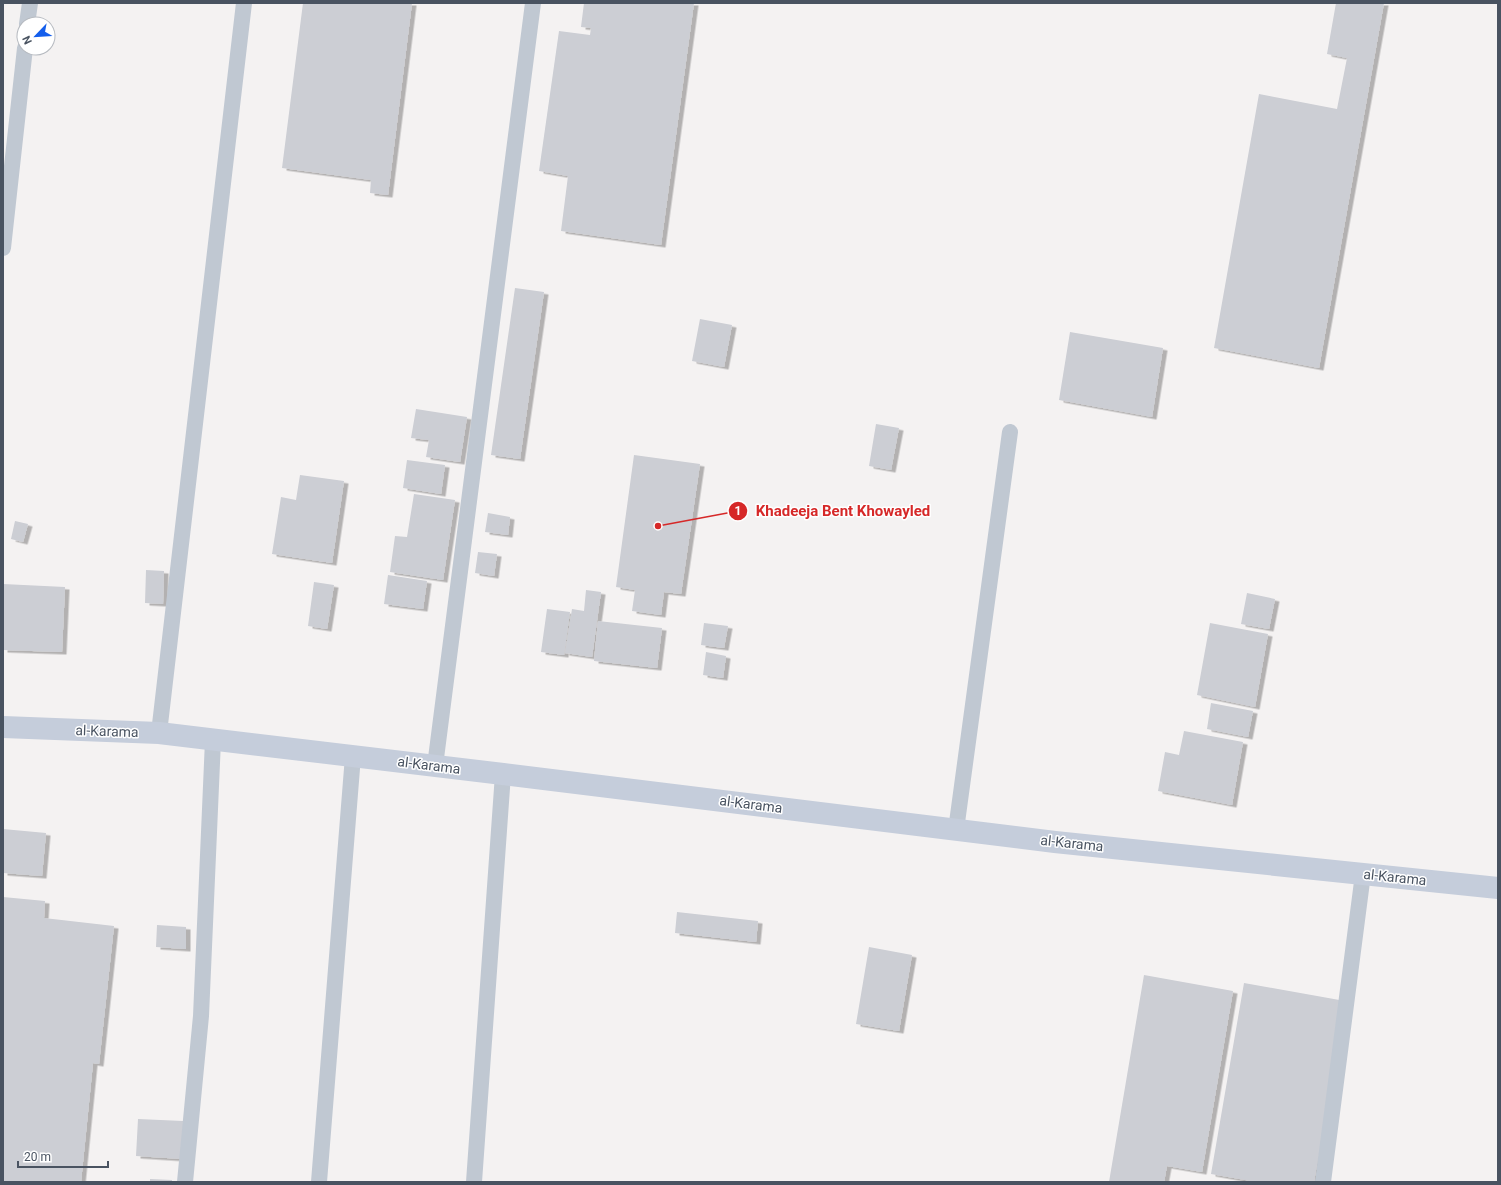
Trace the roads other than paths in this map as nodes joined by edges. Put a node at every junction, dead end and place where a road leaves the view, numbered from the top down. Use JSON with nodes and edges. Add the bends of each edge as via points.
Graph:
{"nodes":[{"id":1,"x":30,"y":3,"type":"edge"},
{"id":2,"x":244,"y":3,"type":"edge"},
{"id":3,"x":533,"y":3,"type":"edge"},
{"id":4,"x":28,"y":16,"type":"edge"},
{"id":5,"x":24,"y":56,"type":"edge"},
{"id":6,"x":3,"y":248,"type":"edge"},
{"id":7,"x":1010,"y":432,"type":"dead end"},
{"id":8,"x":3,"y":728,"type":"edge"},
{"id":9,"x":159,"y":733,"type":"junction"},
{"id":10,"x":214,"y":740,"type":"junction"},
{"id":11,"x":353,"y":756,"type":"junction"},
{"id":12,"x":435,"y":766,"type":"junction"},
{"id":13,"x":503,"y":774,"type":"junction"},
{"id":14,"x":956,"y":830,"type":"junction"},
{"id":15,"x":1362,"y":874,"type":"junction"},
{"id":16,"x":1498,"y":888,"type":"edge"},
{"id":17,"x":185,"y":1182,"type":"edge"},
{"id":18,"x":319,"y":1182,"type":"edge"},
{"id":19,"x":474,"y":1182,"type":"edge"},
{"id":20,"x":1323,"y":1182,"type":"edge"}],
"edges":[{"from":1,"to":4,"type":"lane"},
{"from":2,"to":9,"type":"lane"},
{"from":3,"to":12,"type":"lane"},
{"from":5,"to":6,"type":"lane"},
{"from":7,"to":14,"type":"lane"},
{"from":8,"to":9,"type":"main road","name":"al-Karama"},
{"from":9,"to":10,"type":"main road","name":"al-Karama"},
{"from":10,"to":11,"type":"main road","name":"al-Karama"},
{"from":10,"to":17,"type":"lane","via":[[201,1016]]},
{"from":11,"to":12,"type":"main road","name":"al-Karama"},
{"from":11,"to":18,"type":"lane"},
{"from":12,"to":13,"type":"main road","name":"al-Karama"},
{"from":13,"to":14,"type":"main road","name":"al-Karama"},
{"from":13,"to":19,"type":"lane"},
{"from":14,"to":15,"type":"main road","name":"al-Karama"},
{"from":15,"to":16,"type":"main road","name":"al-Karama"},
{"from":15,"to":20,"type":"lane"}]}
